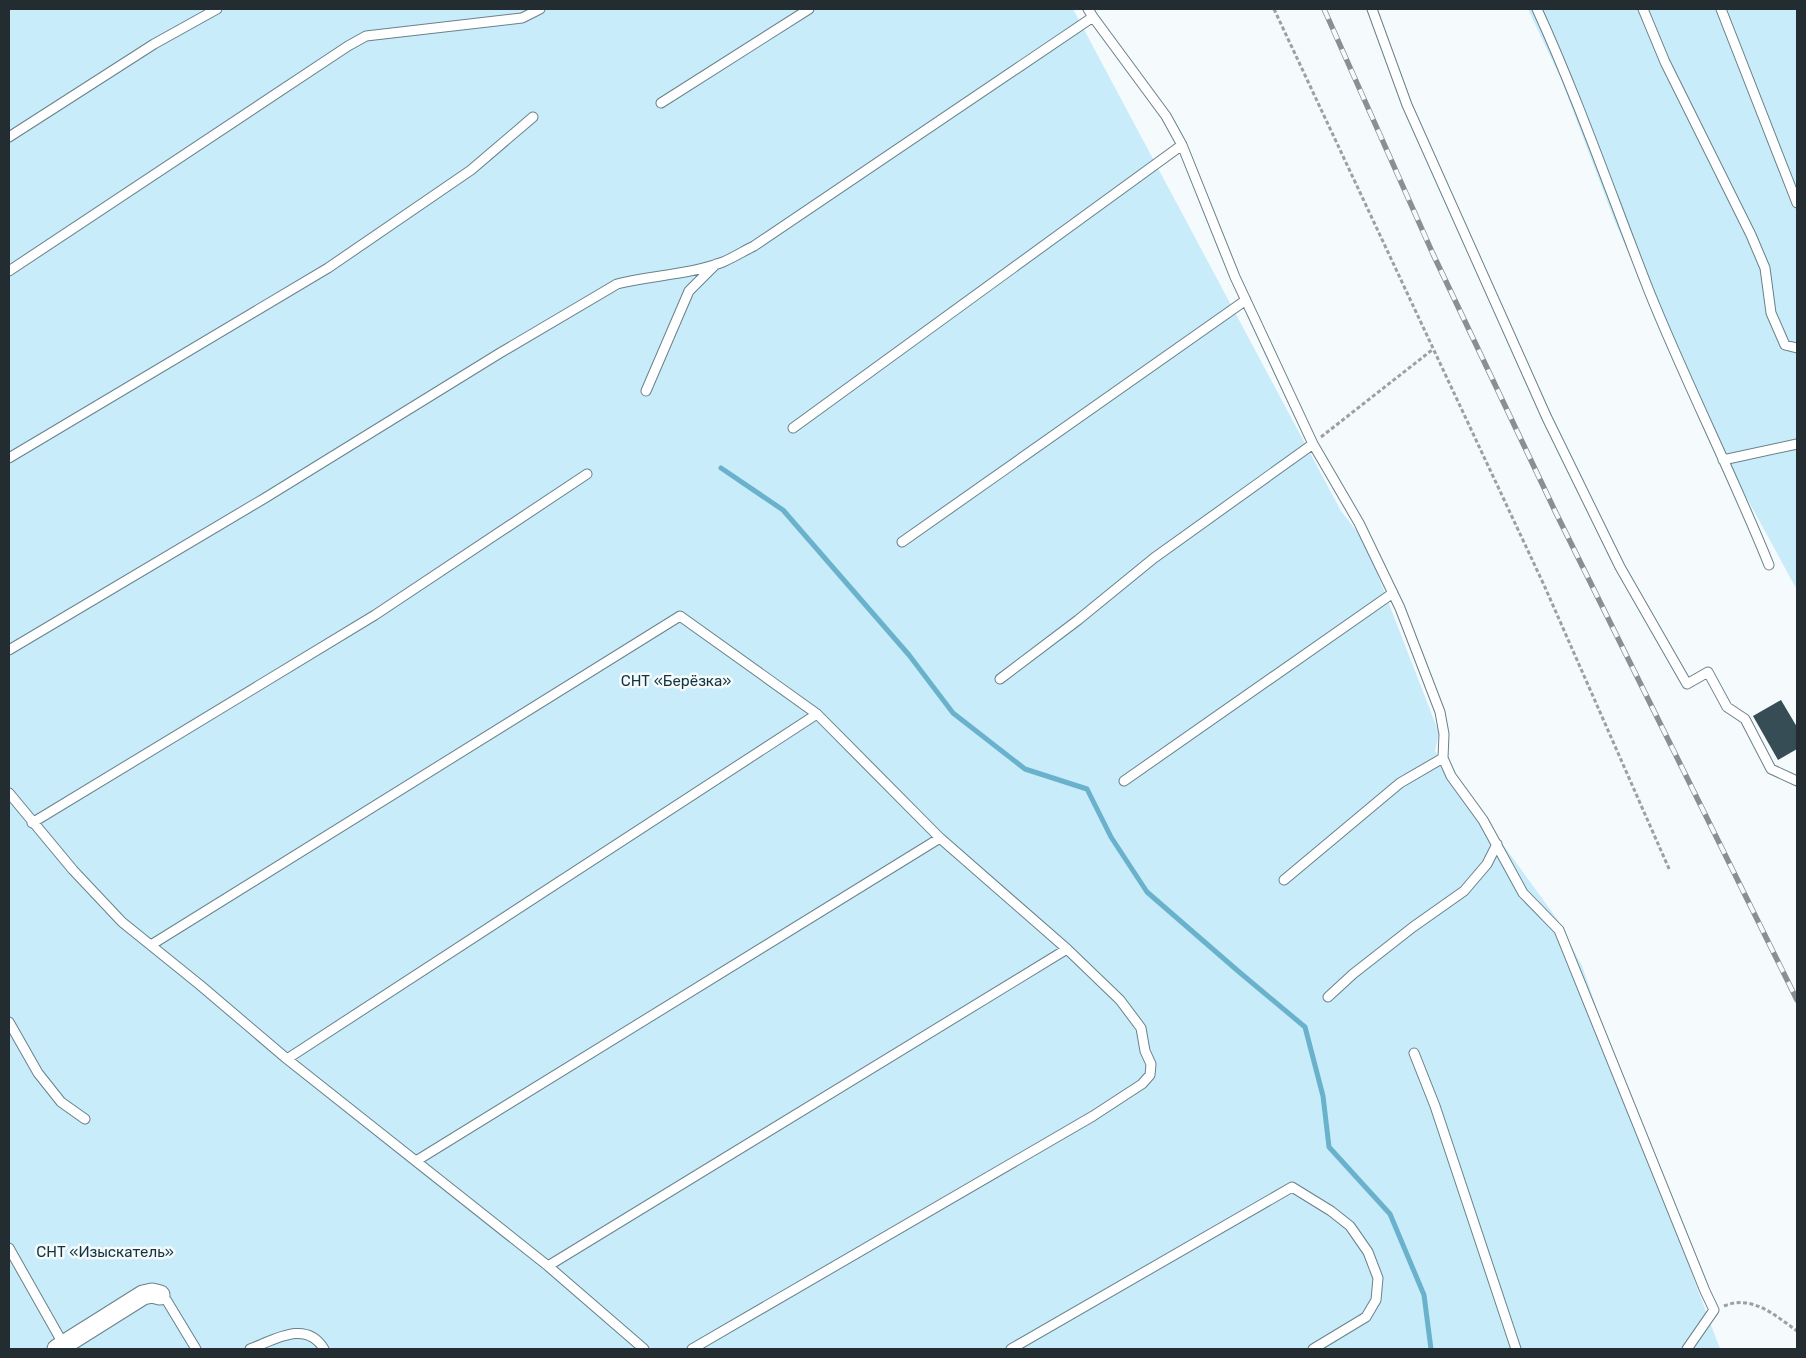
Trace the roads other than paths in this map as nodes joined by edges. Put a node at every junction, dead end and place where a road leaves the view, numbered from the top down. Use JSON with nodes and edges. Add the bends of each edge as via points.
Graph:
{"nodes":[{"id":1,"x":217,"y":9,"type":"edge"},
{"id":2,"x":540,"y":9,"type":"edge"},
{"id":3,"x":809,"y":9,"type":"edge"},
{"id":4,"x":1372,"y":9,"type":"edge"},
{"id":5,"x":1537,"y":9,"type":"edge"},
{"id":6,"x":1643,"y":9,"type":"edge"},
{"id":7,"x":1721,"y":9,"type":"edge"},
{"id":8,"x":1090,"y":13,"type":"edge"},
{"id":9,"x":661,"y":103,"type":"dead end"},
{"id":10,"x":533,"y":117,"type":"dead end"},
{"id":11,"x":9,"y":137,"type":"edge"},
{"id":12,"x":1182,"y":145,"type":"junction"},
{"id":13,"x":1797,"y":203,"type":"edge"},
{"id":14,"x":716,"y":263,"type":"junction"},
{"id":15,"x":9,"y":271,"type":"edge"},
{"id":16,"x":1246,"y":300,"type":"junction"},
{"id":17,"x":1797,"y":348,"type":"edge"},
{"id":18,"x":646,"y":391,"type":"dead end"},
{"id":19,"x":793,"y":428,"type":"dead end"},
{"id":20,"x":1313,"y":444,"type":"junction"},
{"id":21,"x":1797,"y":444,"type":"edge"},
{"id":22,"x":9,"y":458,"type":"edge"},
{"id":23,"x":1723,"y":460,"type":"junction"},
{"id":24,"x":587,"y":474,"type":"dead end"},
{"id":25,"x":902,"y":542,"type":"dead end"},
{"id":26,"x":1769,"y":565,"type":"dead end"},
{"id":27,"x":1393,"y":593,"type":"junction"},
{"id":28,"x":9,"y":650,"type":"edge"},
{"id":29,"x":1000,"y":679,"type":"dead end"},
{"id":30,"x":816,"y":714,"type":"junction"},
{"id":31,"x":1443,"y":758,"type":"junction"},
{"id":32,"x":1124,"y":781,"type":"dead end"},
{"id":33,"x":1797,"y":781,"type":"edge"},
{"id":34,"x":9,"y":793,"type":"edge"},
{"id":35,"x":32,"y":823,"type":"junction"},
{"id":36,"x":940,"y":838,"type":"junction"},
{"id":37,"x":1497,"y":844,"type":"junction"},
{"id":38,"x":1284,"y":880,"type":"dead end"},
{"id":39,"x":152,"y":945,"type":"junction"},
{"id":40,"x":1067,"y":949,"type":"junction"},
{"id":41,"x":1328,"y":997,"type":"dead end"},
{"id":42,"x":9,"y":1022,"type":"edge"},
{"id":43,"x":1414,"y":1053,"type":"dead end"},
{"id":44,"x":287,"y":1059,"type":"junction"},
{"id":45,"x":85,"y":1120,"type":"dead end"},
{"id":46,"x":416,"y":1161,"type":"junction"},
{"id":47,"x":9,"y":1248,"type":"edge"},
{"id":48,"x":548,"y":1266,"type":"junction"},
{"id":49,"x":160,"y":1295,"type":"joint"},
{"id":50,"x":63,"y":1348,"type":"edge"},
{"id":51,"x":196,"y":1349,"type":"edge"},
{"id":52,"x":250,"y":1349,"type":"edge"},
{"id":53,"x":324,"y":1349,"type":"edge"},
{"id":54,"x":644,"y":1349,"type":"edge"},
{"id":55,"x":692,"y":1349,"type":"edge"},
{"id":56,"x":1011,"y":1349,"type":"edge"},
{"id":57,"x":1313,"y":1349,"type":"edge"},
{"id":58,"x":1516,"y":1349,"type":"edge"},
{"id":59,"x":1687,"y":1349,"type":"edge"}],
"edges":[{"from":1,"to":11,"type":"lane","via":[[154,44]]},
{"from":2,"to":15,"type":"lane","via":[[522,18],[366,36]]},
{"from":3,"to":9,"type":"lane"},
{"from":4,"to":33,"type":"lane","via":[[1407,104],[1547,418],[1620,567],[1687,684],[1708,672],[1728,707],[1745,719],[1771,769]]},
{"from":5,"to":23,"type":"lane","via":[[1595,148],[1649,291]]},
{"from":6,"to":17,"type":"lane","via":[[1665,62],[1752,235],[1765,268],[1771,313],[1778,329],[1785,344]]},
{"from":7,"to":13,"type":"lane"},
{"from":8,"to":12,"type":"lane","via":[[1166,116]]},
{"from":8,"to":14,"type":"lane","via":[[784,227],[754,246]]},
{"from":10,"to":22,"type":"lane","via":[[471,170],[328,268]]},
{"from":12,"to":16,"type":"lane"},
{"from":12,"to":19,"type":"lane"},
{"from":14,"to":18,"type":"lane","via":[[690,291]]},
{"from":14,"to":28,"type":"lane","via":[[617,284]]},
{"from":16,"to":20,"type":"lane"},
{"from":16,"to":25,"type":"lane"},
{"from":20,"to":27,"type":"lane","via":[[1359,523]]},
{"from":20,"to":29,"type":"lane","via":[[1154,558]]},
{"from":21,"to":23,"type":"lane"},
{"from":23,"to":26,"type":"lane"},
{"from":24,"to":35,"type":"lane","via":[[375,615]]},
{"from":27,"to":31,"type":"lane","via":[[1440,712],[1444,734]]},
{"from":27,"to":32,"type":"lane"},
{"from":30,"to":36,"type":"lane"},
{"from":30,"to":39,"type":"lane","via":[[680,616]]},
{"from":30,"to":44,"type":"lane"},
{"from":31,"to":37,"type":"lane","via":[[1451,776]]},
{"from":31,"to":38,"type":"lane","via":[[1400,783]]},
{"from":34,"to":35,"type":"lane"},
{"from":35,"to":39,"type":"lane","via":[[122,922]]},
{"from":36,"to":40,"type":"lane"},
{"from":36,"to":46,"type":"lane"},
{"from":37,"to":41,"type":"lane","via":[[1464,891],[1353,974]]},
{"from":37,"to":59,"type":"lane","via":[[1523,893],[1559,930],[1714,1310]]},
{"from":39,"to":44,"type":"lane"},
{"from":40,"to":48,"type":"lane"},
{"from":40,"to":55,"type":"lane","via":[[1120,1000],[1141,1028],[1151,1064],[1150,1075],[1142,1084],[1093,1116]]},
{"from":42,"to":45,"type":"lane","via":[[44,1080],[62,1102]]},
{"from":43,"to":58,"type":"lane","via":[[1435,1106]]},
{"from":44,"to":46,"type":"lane"},
{"from":46,"to":48,"type":"lane"},
{"from":47,"to":50,"type":"lane"},
{"from":48,"to":54,"type":"lane"},
{"from":49,"to":50,"type":"street","via":[[143,1295]]},
{"from":49,"to":51,"type":"lane"},
{"from":52,"to":53,"type":"lane","via":[[289,1334],[303,1333],[314,1337]]},
{"from":56,"to":57,"type":"lane","via":[[1292,1187],[1331,1210],[1350,1226],[1368,1252],[1378,1278],[1376,1300],[1366,1316]]}]}
